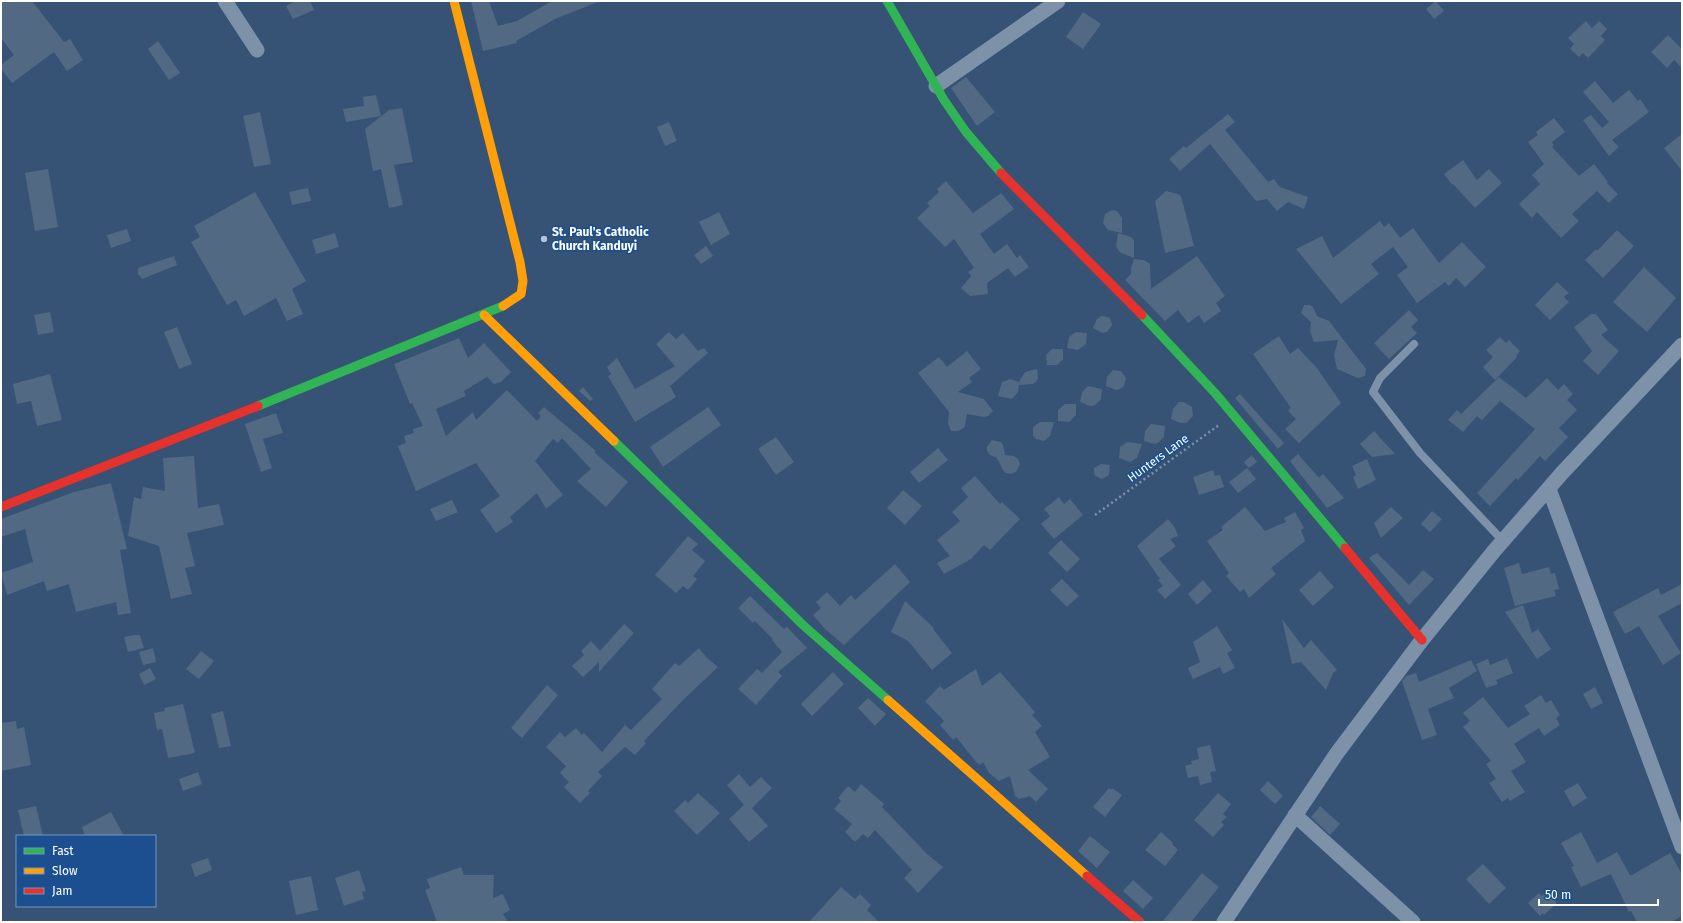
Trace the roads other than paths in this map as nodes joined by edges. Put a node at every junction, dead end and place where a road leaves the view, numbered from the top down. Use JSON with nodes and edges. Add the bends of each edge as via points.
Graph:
{"nodes":[{"id":1,"x":224,"y":1,"type":"edge"},
{"id":2,"x":454,"y":1,"type":"edge"},
{"id":3,"x":887,"y":1,"type":"edge"},
{"id":4,"x":1058,"y":1,"type":"edge"},
{"id":5,"x":257,"y":50,"type":"dead end"},
{"id":6,"x":936,"y":86,"type":"junction"},
{"id":7,"x":484,"y":315,"type":"junction"},
{"id":8,"x":1414,"y":344,"type":"dead end"},
{"id":9,"x":1682,"y":344,"type":"edge"},
{"id":10,"x":1549,"y":489,"type":"junction"},
{"id":11,"x":1,"y":508,"type":"edge"},
{"id":12,"x":1503,"y":541,"type":"junction"},
{"id":13,"x":1422,"y":640,"type":"junction"},
{"id":14,"x":1295,"y":815,"type":"junction"},
{"id":15,"x":1682,"y":847,"type":"edge"},
{"id":16,"x":1140,"y":922,"type":"edge"},
{"id":17,"x":1224,"y":922,"type":"edge"},
{"id":18,"x":1412,"y":922,"type":"edge"}],
"edges":[{"from":1,"to":5,"type":"street"},
{"from":2,"to":7,"type":"street","via":[[523,282],[521,294],[510,303]]},
{"from":3,"to":6,"type":"street"},
{"from":4,"to":6,"type":"street"},
{"from":6,"to":13,"type":"street","via":[[966,132],[1004,176],[1153,326],[1232,415]]},
{"from":7,"to":11,"type":"street"},
{"from":7,"to":16,"type":"street","via":[[803,625]]},
{"from":8,"to":12,"type":"lane","via":[[1380,378],[1373,392],[1420,453]]},
{"from":9,"to":10,"type":"street"},
{"from":10,"to":12,"type":"street"},
{"from":10,"to":15,"type":"street"},
{"from":12,"to":13,"type":"street"},
{"from":13,"to":14,"type":"street","via":[[1337,753]]},
{"from":14,"to":17,"type":"street"},
{"from":14,"to":18,"type":"street"}]}
